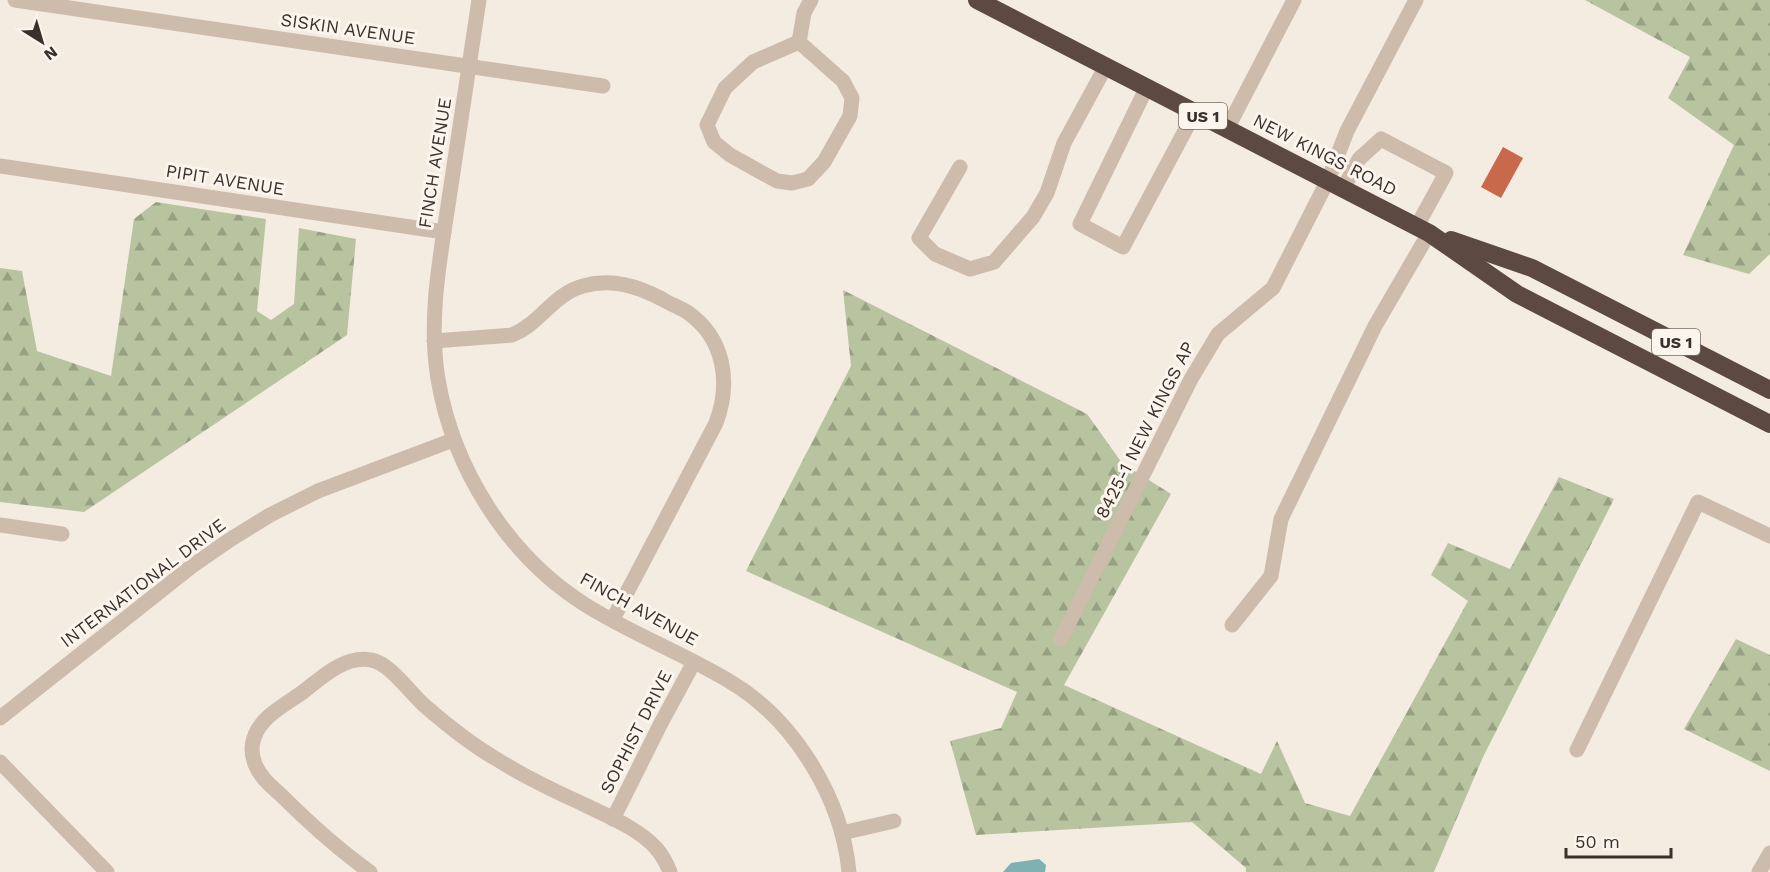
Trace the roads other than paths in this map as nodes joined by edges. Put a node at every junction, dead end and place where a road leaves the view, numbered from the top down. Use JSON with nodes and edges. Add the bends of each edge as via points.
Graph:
{"nodes":[{"id":1,"x":15,"y":0,"type":"edge"},
{"id":2,"x":479,"y":0,"type":"edge"},
{"id":3,"x":811,"y":0,"type":"edge"},
{"id":4,"x":976,"y":0,"type":"edge"},
{"id":5,"x":1294,"y":0,"type":"edge"},
{"id":6,"x":1416,"y":0,"type":"edge"},
{"id":7,"x":800,"y":42,"type":"junction"},
{"id":8,"x":1106,"y":66,"type":"junction"},
{"id":9,"x":469,"y":67,"type":"junction"},
{"id":10,"x":603,"y":86,"type":"dead end"},
{"id":11,"x":1147,"y":87,"type":"junction"},
{"id":12,"x":1195,"y":112,"type":"junction"},
{"id":13,"x":1227,"y":129,"type":"junction"},
{"id":14,"x":0,"y":166,"type":"edge"},
{"id":15,"x":960,"y":167,"type":"dead end"},
{"id":16,"x":1335,"y":184,"type":"junction"},
{"id":17,"x":1423,"y":229,"type":"junction"},
{"id":18,"x":444,"y":232,"type":"junction"},
{"id":19,"x":435,"y":341,"type":"junction"},
{"id":20,"x":1770,"y":390,"type":"edge"},
{"id":21,"x":1770,"y":424,"type":"edge"},
{"id":22,"x":453,"y":440,"type":"junction"},
{"id":23,"x":0,"y":525,"type":"edge"},
{"id":24,"x":62,"y":534,"type":"dead end"},
{"id":25,"x":1770,"y":536,"type":"edge"},
{"id":26,"x":613,"y":619,"type":"junction"},
{"id":27,"x":1232,"y":626,"type":"dead end"},
{"id":28,"x":1061,"y":639,"type":"dead end"},
{"id":29,"x":694,"y":662,"type":"junction"},
{"id":30,"x":0,"y":718,"type":"edge"},
{"id":31,"x":1577,"y":750,"type":"dead end"},
{"id":32,"x":0,"y":762,"type":"edge"},
{"id":33,"x":613,"y":819,"type":"junction"},
{"id":34,"x":894,"y":821,"type":"dead end"},
{"id":35,"x":842,"y":833,"type":"junction"},
{"id":36,"x":1770,"y":853,"type":"edge"},
{"id":37,"x":107,"y":872,"type":"edge"},
{"id":38,"x":370,"y":872,"type":"edge"},
{"id":39,"x":669,"y":872,"type":"edge"},
{"id":40,"x":849,"y":872,"type":"edge"},
{"id":41,"x":1759,"y":872,"type":"edge"}],
"edges":[{"from":1,"to":9,"type":"street","name":"SISKIN AVENUE"},
{"from":2,"to":9,"type":"street","name":"FINCH AVENUE"},
{"from":3,"to":7,"type":"street","via":[[804,13]]},
{"from":4,"to":8,"type":"highway","name":"NEW KINGS ROAD","number":"US 1"},
{"from":5,"to":13,"type":"street"},
{"from":6,"to":16,"type":"street","name":"8425-1 NEW KINGS AP","via":[[1347,131]]},
{"from":7,"to":7,"type":"street","via":[[843,81],[852,98],[850,116],[824,162],[808,178],[792,183],[777,181],[730,155],[714,142],[707,125],[725,88],[753,62]]},
{"from":8,"to":11,"type":"highway","name":"NEW KINGS ROAD","number":"US 1"},
{"from":8,"to":15,"type":"street","via":[[1032,217],[994,262],[970,269],[935,254],[919,238]]},
{"from":9,"to":10,"type":"street","name":"SISKIN AVENUE"},
{"from":9,"to":18,"type":"street","name":"FINCH AVENUE"},
{"from":11,"to":12,"type":"highway","name":"NEW KINGS ROAD","number":"US 1"},
{"from":11,"to":12,"type":"street","via":[[1080,224],[1123,247]]},
{"from":12,"to":13,"type":"highway","name":"NEW KINGS ROAD","number":"US 1"},
{"from":13,"to":16,"type":"highway","name":"NEW KINGS ROAD","number":"US 1"},
{"from":14,"to":18,"type":"street","name":"PIPIT AVENUE"},
{"from":16,"to":17,"type":"highway","name":"NEW KINGS ROAD","number":"US 1"},
{"from":16,"to":17,"type":"street","via":[[1381,139],[1446,173]]},
{"from":16,"to":28,"type":"street","name":"8425-1 NEW KINGS AP","via":[[1273,288],[1212,343]]},
{"from":17,"to":20,"type":"highway","name":"NEW KINGS ROAD","number":"US 1","via":[[1532,268]]},
{"from":17,"to":21,"type":"highway","name":"NEW KINGS ROAD","number":"US 1","via":[[1517,294]]},
{"from":17,"to":27,"type":"street","via":[[1281,519],[1271,576]]},
{"from":18,"to":19,"type":"street","name":"FINCH AVENUE","via":[[434,307]]},
{"from":19,"to":22,"type":"street","name":"FINCH AVENUE","via":[[437,376]]},
{"from":19,"to":26,"type":"street","via":[[512,335],[523,331],[561,296],[581,286],[603,282],[627,284],[649,292],[688,313],[705,329],[723,368],[722,408]]},
{"from":22,"to":26,"type":"street","name":"FINCH AVENUE","via":[[489,509],[533,562],[584,604]]},
{"from":22,"to":30,"type":"street","name":"INTERNATIONAL DRIVE","via":[[318,491],[270,515],[192,566]]},
{"from":23,"to":24,"type":"street"},
{"from":25,"to":31,"type":"street","via":[[1698,502]]},
{"from":26,"to":29,"type":"street","name":"FINCH AVENUE"},
{"from":29,"to":33,"type":"street","name":"SOPHIST DRIVE"},
{"from":29,"to":35,"type":"street","name":"FINCH AVENUE","via":[[758,701],[781,724],[813,767]]},
{"from":32,"to":37,"type":"street"},
{"from":33,"to":38,"type":"street","via":[[497,760],[424,705],[382,664],[359,659],[344,663],[271,715],[260,726],[252,749],[261,777],[312,826]]},
{"from":33,"to":39,"type":"street","via":[[657,849]]},
{"from":34,"to":35,"type":"street"},
{"from":35,"to":40,"type":"street","name":"FINCH AVENUE"},
{"from":36,"to":41,"type":"street"}]}
